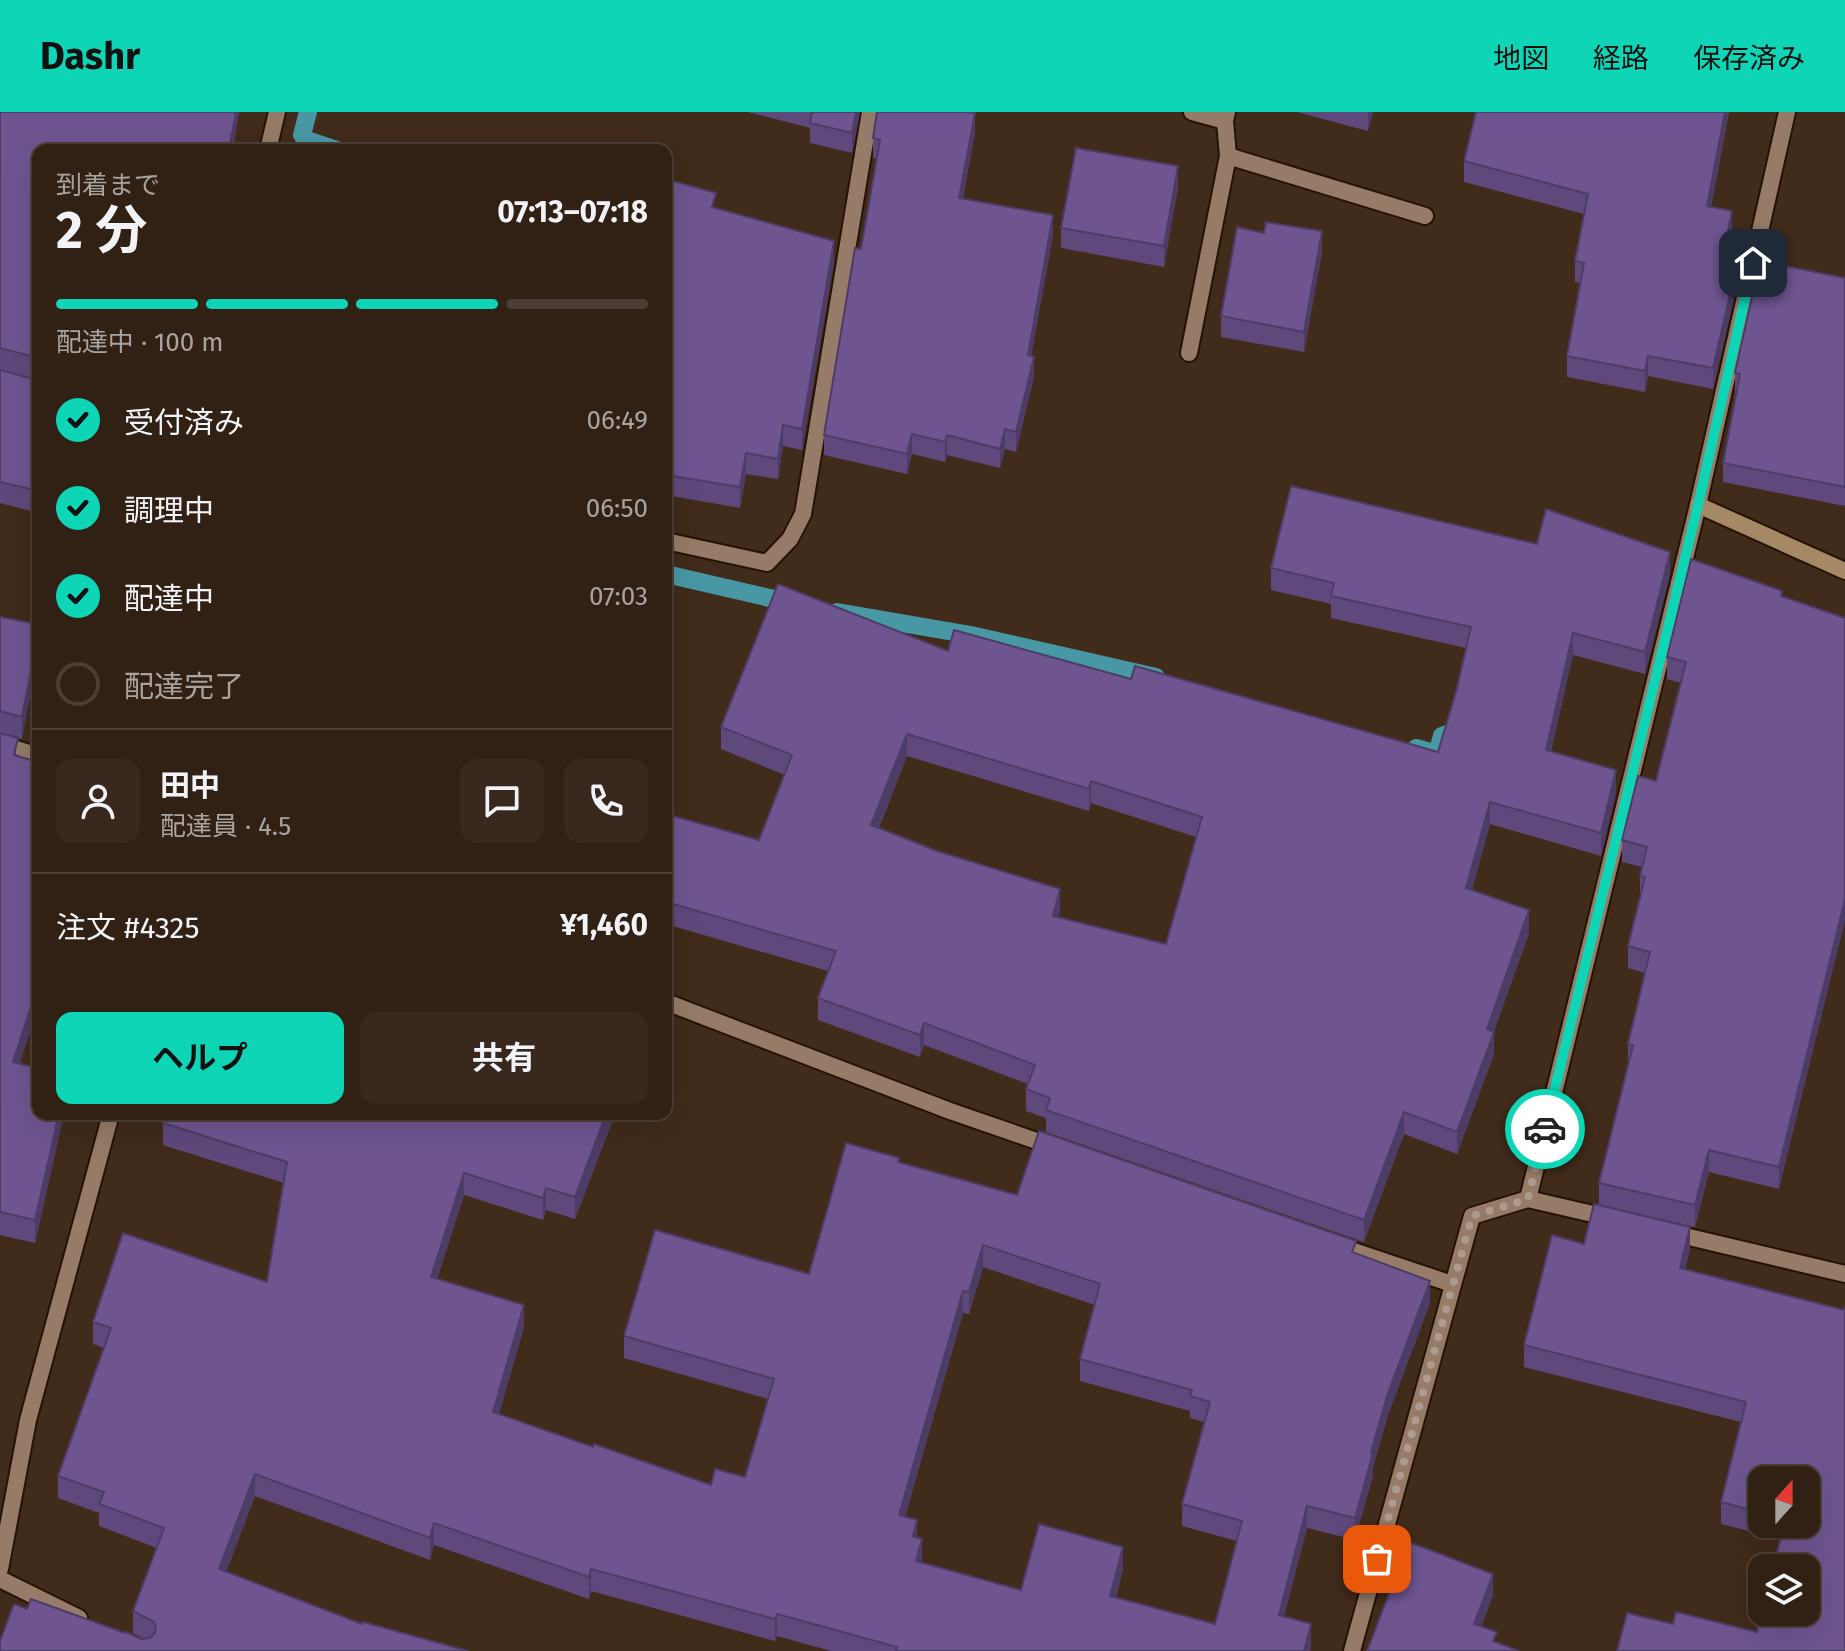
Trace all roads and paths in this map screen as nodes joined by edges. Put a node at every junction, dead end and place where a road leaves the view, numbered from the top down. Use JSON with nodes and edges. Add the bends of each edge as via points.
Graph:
{"nodes":[{"id":1,"x":277,"y":112,"type":"edge"},
{"id":2,"x":870,"y":112,"type":"edge"},
{"id":3,"x":1192,"y":112,"type":"edge"},
{"id":4,"x":1787,"y":112,"type":"edge"},
{"id":5,"x":1226,"y":116,"type":"edge"},
{"id":6,"x":269,"y":144,"type":"edge"},
{"id":7,"x":1228,"y":156,"type":"junction"},
{"id":8,"x":1425,"y":216,"type":"dead end"},
{"id":9,"x":1189,"y":353,"type":"dead end"},
{"id":10,"x":1698,"y":505,"type":"junction"},
{"id":11,"x":672,"y":542,"type":"edge"},
{"id":12,"x":1845,"y":571,"type":"edge"},
{"id":13,"x":0,"y":744,"type":"edge"},
{"id":14,"x":32,"y":754,"type":"edge"},
{"id":15,"x":672,"y":1004,"type":"edge"},
{"id":16,"x":109,"y":1120,"type":"edge"},
{"id":17,"x":1068,"y":1152,"type":"edge"},
{"id":18,"x":1528,"y":1199,"type":"junction"},
{"id":19,"x":1619,"y":1220,"type":"edge"},
{"id":20,"x":1649,"y":1227,"type":"edge"},
{"id":21,"x":1319,"y":1239,"type":"edge"},
{"id":22,"x":1845,"y":1274,"type":"edge"},
{"id":23,"x":1452,"y":1284,"type":"junction"},
{"id":24,"x":0,"y":1569,"type":"edge"},
{"id":25,"x":0,"y":1579,"type":"edge"},
{"id":26,"x":92,"y":1625,"type":"edge"},
{"id":27,"x":1352,"y":1651,"type":"edge"}],
"edges":[{"from":1,"to":6,"type":"street"},
{"from":2,"to":11,"type":"street","via":[[803,514],[790,539],[767,563]]},
{"from":3,"to":5,"type":"street"},
{"from":4,"to":10,"type":"street"},
{"from":5,"to":7,"type":"street"},
{"from":7,"to":8,"type":"street"},
{"from":7,"to":9,"type":"street"},
{"from":10,"to":12,"type":"street"},
{"from":10,"to":18,"type":"street"},
{"from":13,"to":14,"type":"street"},
{"from":15,"to":17,"type":"street"},
{"from":16,"to":24,"type":"street","via":[[28,1420]]},
{"from":18,"to":19,"type":"street"},
{"from":18,"to":23,"type":"street","via":[[1472,1216]]},
{"from":20,"to":22,"type":"street"},
{"from":21,"to":23,"type":"street"},
{"from":23,"to":27,"type":"street"},
{"from":25,"to":26,"type":"street"}]}
